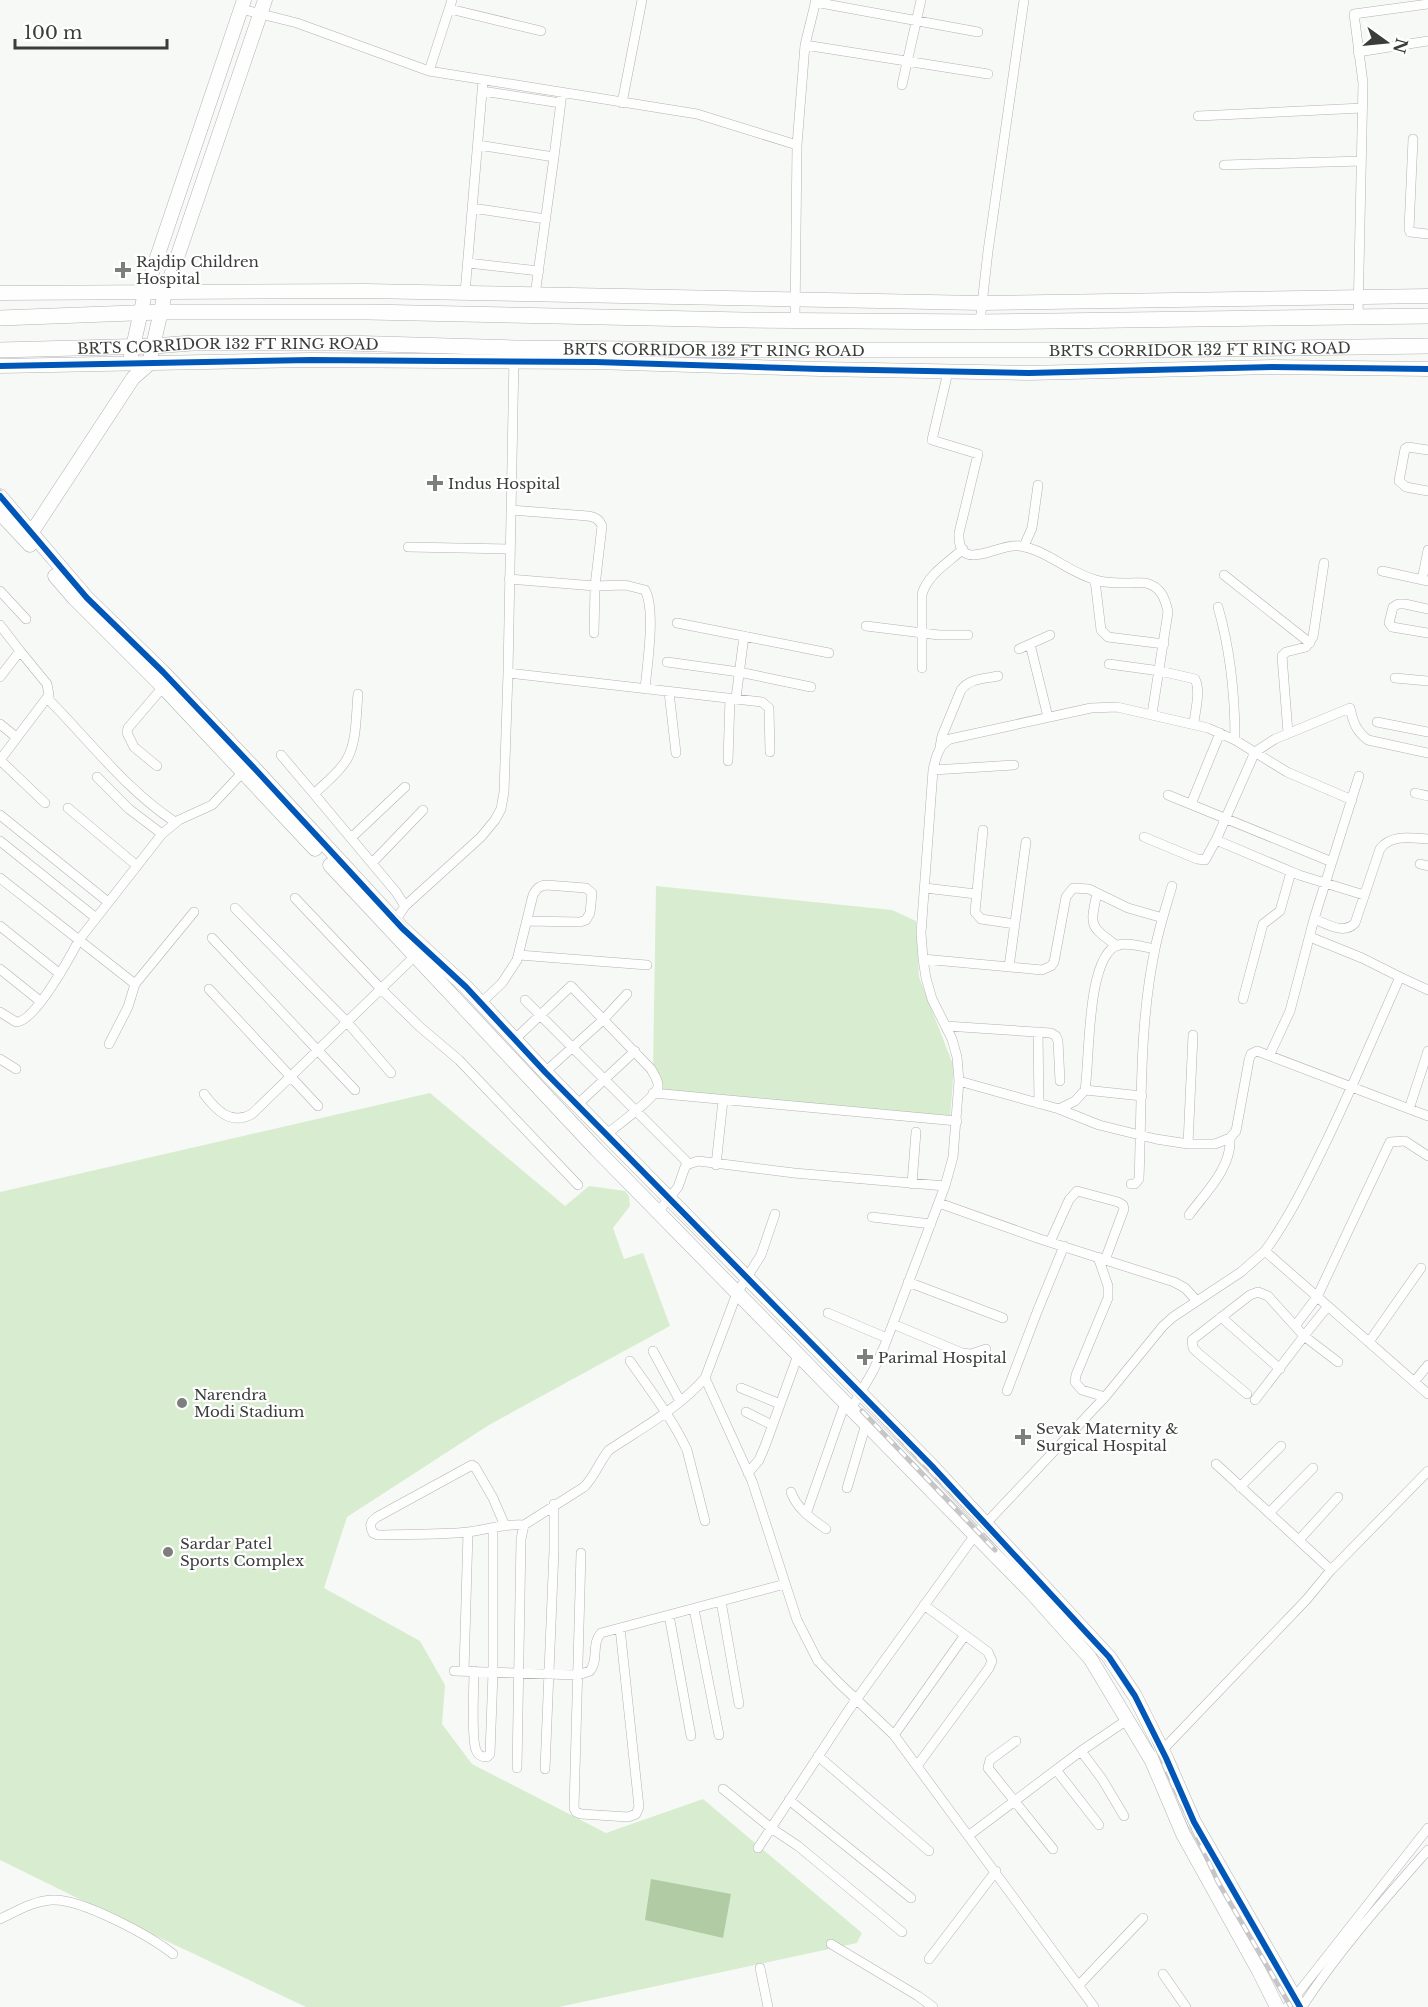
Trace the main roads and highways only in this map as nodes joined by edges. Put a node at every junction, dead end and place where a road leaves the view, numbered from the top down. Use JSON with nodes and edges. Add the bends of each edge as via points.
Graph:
{"nodes":[{"id":1,"x":1428,"y":316,"type":"edge"},
{"id":2,"x":0,"y":318,"type":"edge"},
{"id":3,"x":1428,"y":346,"type":"edge"},
{"id":4,"x":0,"y":350,"type":"edge"}],
"edges":[{"from":1,"to":2,"type":"main road","name":"BRTS CORRIDOR 132 FT RING ROAD","via":[[980,322],[160,312]]},
{"from":3,"to":4,"type":"main road","name":"BRTS CORRIDOR 132 FT RING ROAD","via":[[514,355],[345,343],[192,343]]}]}
